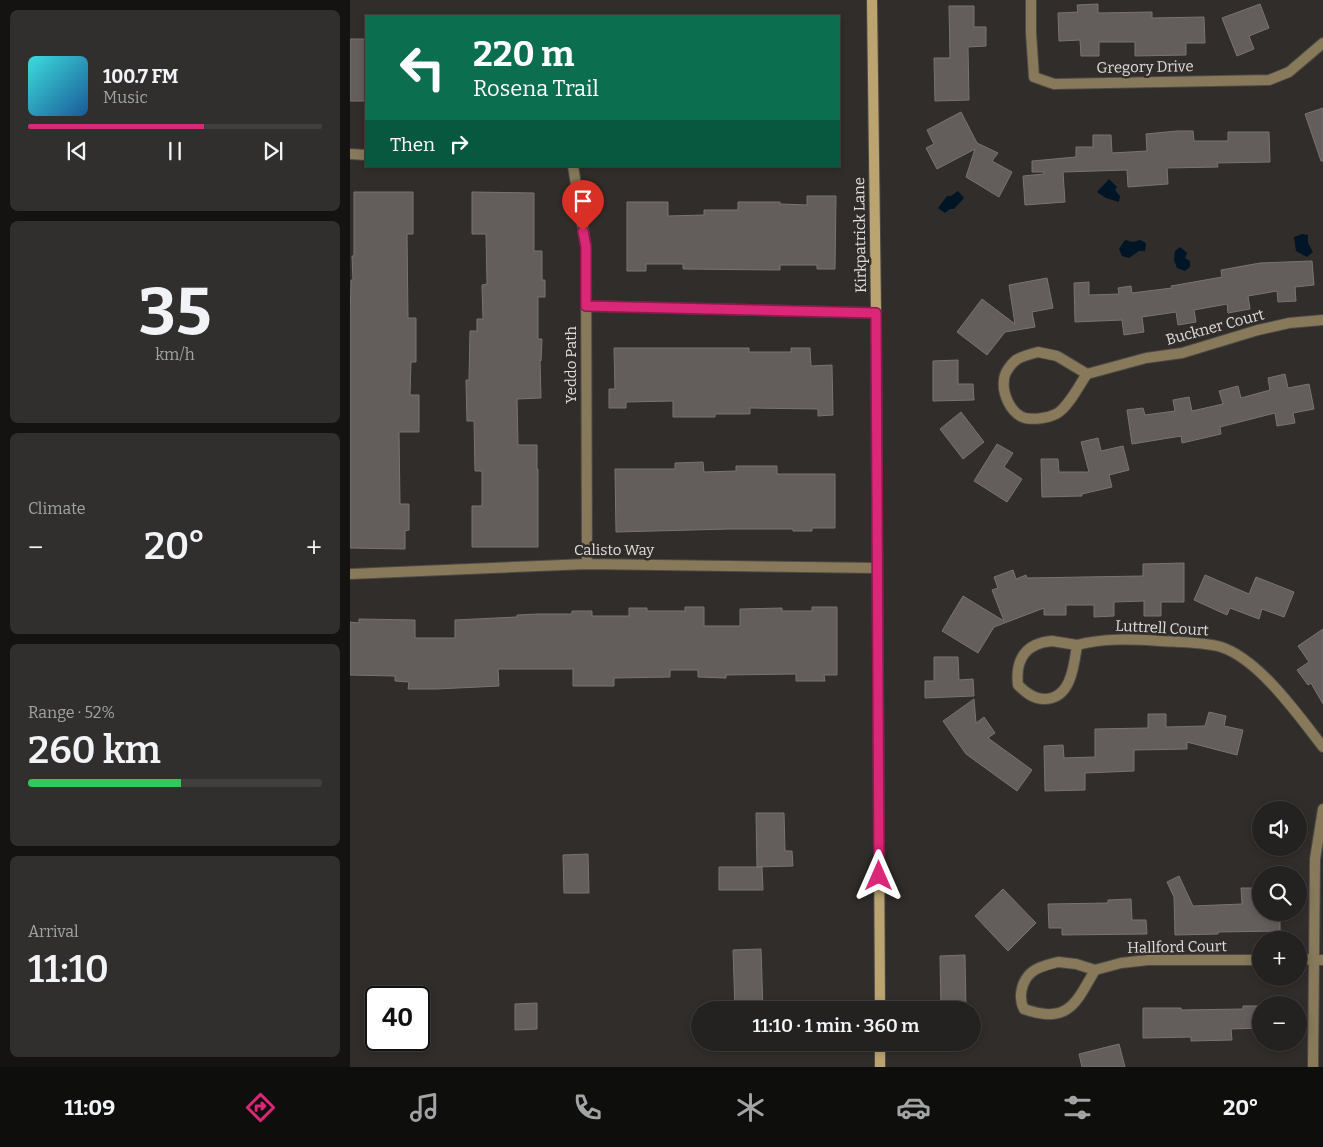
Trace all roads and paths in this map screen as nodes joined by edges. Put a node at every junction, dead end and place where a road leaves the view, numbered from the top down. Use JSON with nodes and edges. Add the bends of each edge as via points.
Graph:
{"nodes":[{"id":1,"x":872,"y":0,"type":"edge"},
{"id":2,"x":1031,"y":0,"type":"edge"},
{"id":3,"x":1323,"y":43,"type":"edge"},
{"id":4,"x":350,"y":154,"type":"edge"},
{"id":5,"x":365,"y":155,"type":"edge"},
{"id":6,"x":573,"y":167,"type":"edge"},
{"id":7,"x":586,"y":306,"type":"junction"},
{"id":8,"x":876,"y":313,"type":"junction"},
{"id":9,"x":1323,"y":320,"type":"edge"},
{"id":10,"x":1087,"y":374,"type":"junction"},
{"id":11,"x":587,"y":564,"type":"junction"},
{"id":12,"x":877,"y":568,"type":"junction"},
{"id":13,"x":350,"y":574,"type":"edge"},
{"id":14,"x":1077,"y":645,"type":"junction"},
{"id":15,"x":1323,"y":747,"type":"edge"},
{"id":16,"x":1323,"y":809,"type":"edge"},
{"id":17,"x":1318,"y":959,"type":"edge"},
{"id":18,"x":1252,"y":960,"type":"edge"},
{"id":19,"x":1095,"y":970,"type":"junction"},
{"id":20,"x":880,"y":1001,"type":"edge"},
{"id":21,"x":880,"y":1051,"type":"edge"},
{"id":22,"x":880,"y":1067,"type":"edge"},
{"id":23,"x":1314,"y":1067,"type":"edge"}],
"edges":[{"from":1,"to":8,"type":"street","name":"Kirkpatrick Lane"},
{"from":2,"to":3,"type":"street","name":"Gregory Drive","via":[[1034,77],[1054,84],[1269,80],[1289,72]]},
{"from":4,"to":5,"type":"street"},
{"from":6,"to":7,"type":"street","name":"Yeddo Path","via":[[586,247]]},
{"from":7,"to":8,"type":"street"},
{"from":7,"to":11,"type":"street","name":"Yeddo Path"},
{"from":8,"to":12,"type":"street","name":"Kirkpatrick Lane"},
{"from":9,"to":10,"type":"street","name":"Buckner Court","via":[[1258,330],[1182,353],[1146,358]]},
{"from":10,"to":10,"type":"street","via":[[1057,356],[1038,352],[1017,359],[1008,369],[1004,379],[1005,392],[1016,413],[1026,418],[1041,418],[1062,409]]},
{"from":11,"to":12,"type":"street","name":"Calisto Way"},
{"from":11,"to":13,"type":"street","name":"Calisto Way"},
{"from":12,"to":20,"type":"street","name":"Kirkpatrick Lane"},
{"from":14,"to":14,"type":"street","name":"Luttrell Court","via":[[1038,642],[1022,655],[1018,665],[1018,685],[1038,699],[1060,696],[1069,681]]},
{"from":14,"to":15,"type":"street","name":"Luttrell Court","via":[[1095,640],[1140,639],[1226,649],[1252,665],[1294,709]]},
{"from":16,"to":17,"type":"street","via":[[1315,859]]},
{"from":17,"to":23,"type":"street"},
{"from":18,"to":19,"type":"street","name":"Hallford Court","via":[[1148,960]]},
{"from":19,"to":19,"type":"street","via":[[1069,1010],[1047,1015],[1024,1009],[1021,1004],[1023,984],[1032,972],[1048,964],[1076,964]]},
{"from":21,"to":22,"type":"street"}]}
